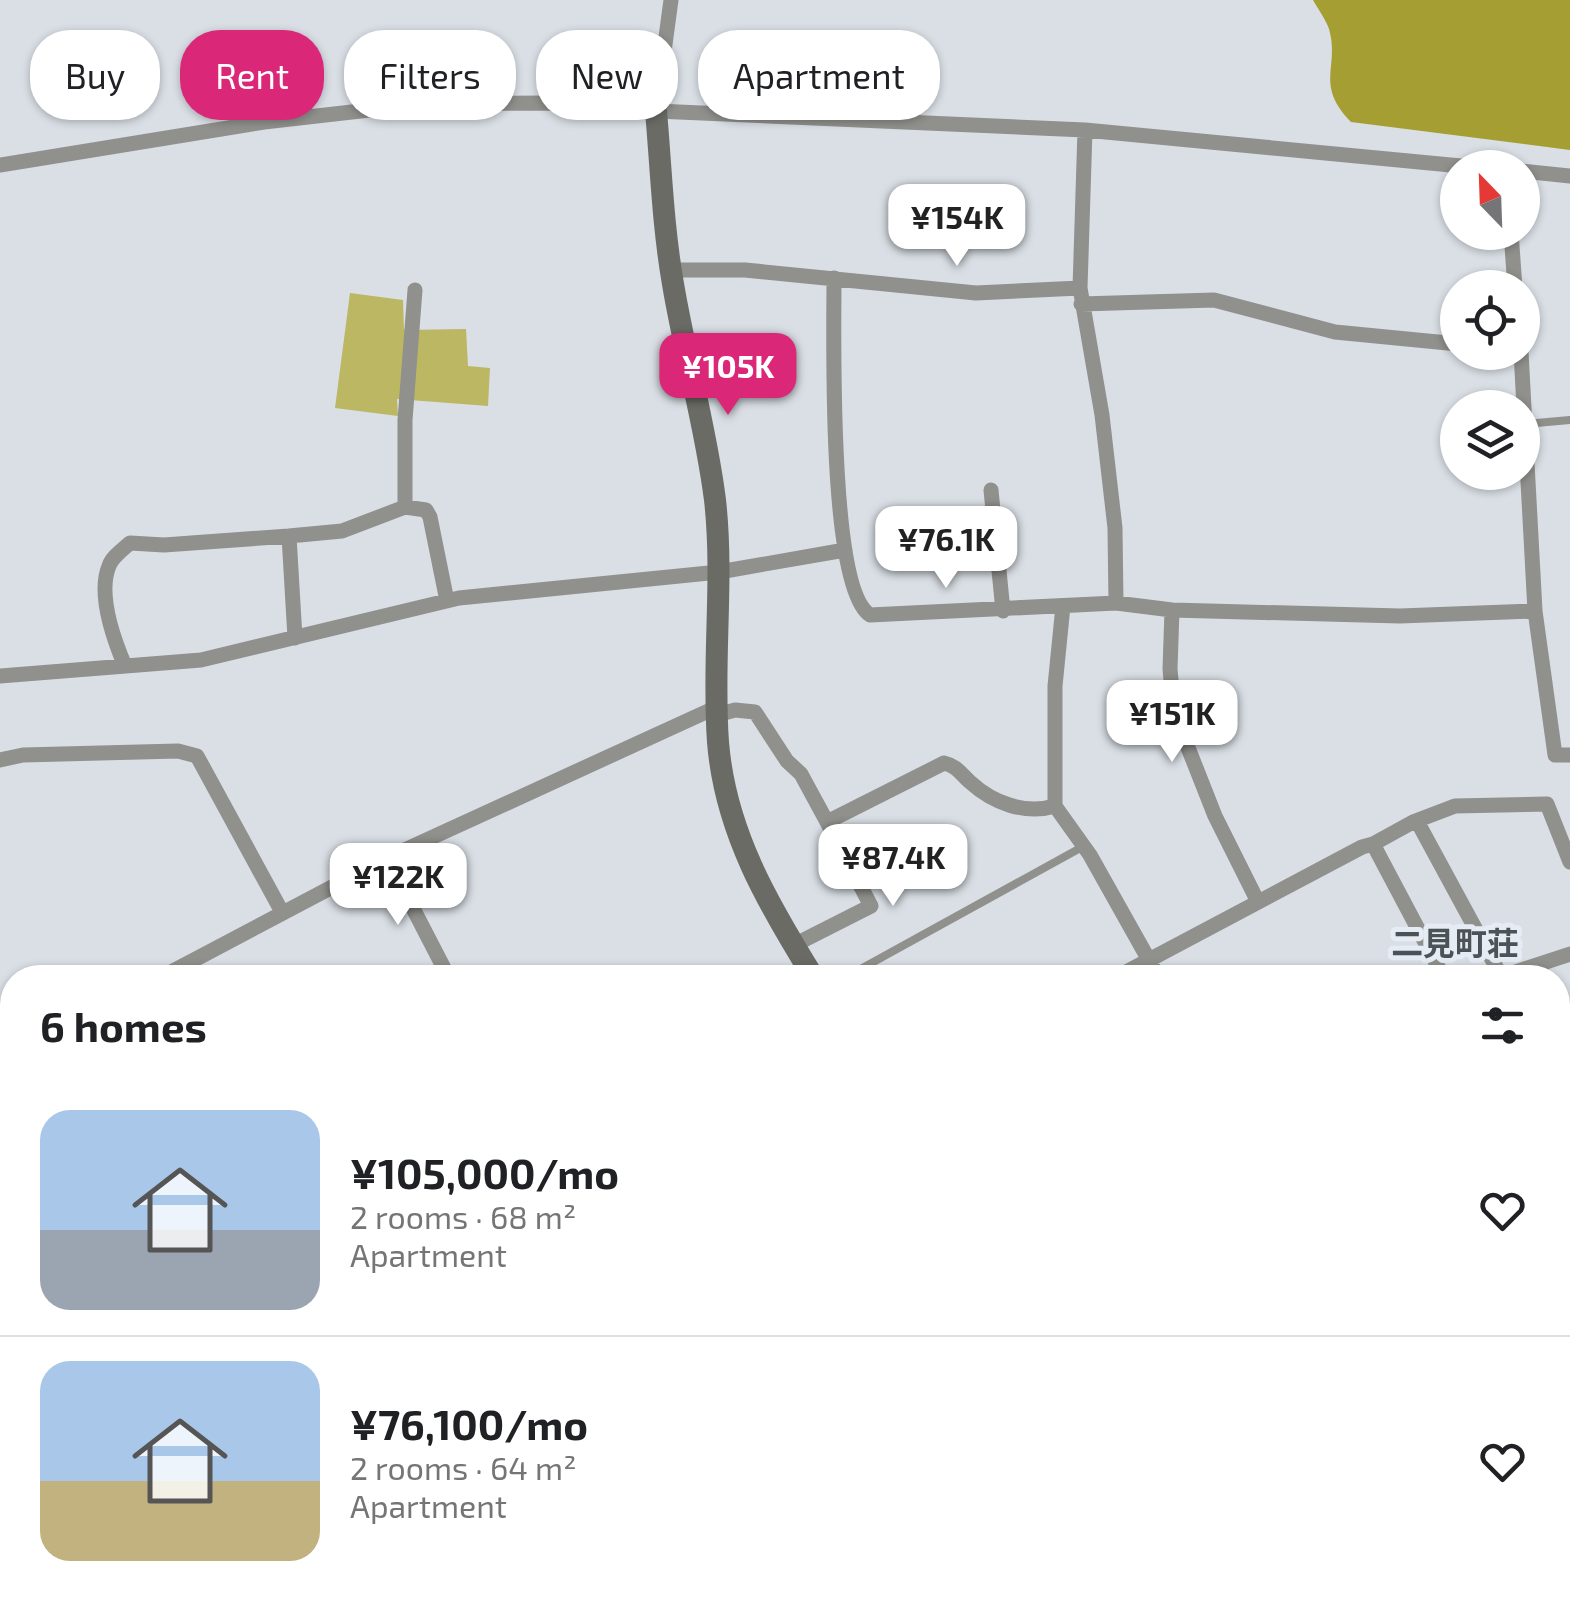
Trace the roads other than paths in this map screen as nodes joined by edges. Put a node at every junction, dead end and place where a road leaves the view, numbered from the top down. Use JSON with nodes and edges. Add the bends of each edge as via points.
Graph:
{"nodes":[{"id":1,"x":670,"y":0,"type":"edge"},
{"id":2,"x":666,"y":30,"type":"edge"},
{"id":3,"x":536,"y":103,"type":"edge"},
{"id":4,"x":678,"y":112,"type":"edge"},
{"id":5,"x":657,"y":120,"type":"edge"},
{"id":6,"x":1084,"y":130,"type":"junction"},
{"id":7,"x":1440,"y":164,"type":"edge"},
{"id":8,"x":0,"y":165,"type":"edge"},
{"id":9,"x":1540,"y":174,"type":"edge"},
{"id":10,"x":1570,"y":176,"type":"edge"},
{"id":11,"x":670,"y":270,"type":"junction"},
{"id":12,"x":834,"y":278,"type":"junction"},
{"id":13,"x":415,"y":290,"type":"dead end"},
{"id":14,"x":1080,"y":296,"type":"junction"},
{"id":15,"x":1440,"y":342,"type":"edge"},
{"id":16,"x":1570,"y":420,"type":"edge"},
{"id":17,"x":1540,"y":423,"type":"edge"},
{"id":18,"x":991,"y":490,"type":"dead end"},
{"id":19,"x":1529,"y":490,"type":"edge"},
{"id":20,"x":404,"y":507,"type":"junction"},
{"id":21,"x":289,"y":536,"type":"junction"},
{"id":22,"x":845,"y":550,"type":"junction"},
{"id":23,"x":719,"y":572,"type":"junction"},
{"id":24,"x":447,"y":601,"type":"junction"},
{"id":25,"x":1116,"y":604,"type":"junction"},
{"id":26,"x":1064,"y":606,"type":"junction"},
{"id":27,"x":1172,"y":610,"type":"junction"},
{"id":28,"x":1003,"y":611,"type":"junction"},
{"id":29,"x":1535,"y":611,"type":"junction"},
{"id":30,"x":294,"y":638,"type":"junction"},
{"id":31,"x":126,"y":666,"type":"junction"},
{"id":32,"x":0,"y":676,"type":"edge"},
{"id":33,"x":717,"y":712,"type":"junction"},
{"id":34,"x":1570,"y":755,"type":"edge"},
{"id":35,"x":0,"y":760,"type":"edge"},
{"id":36,"x":1054,"y":806,"type":"junction"},
{"id":37,"x":1416,"y":821,"type":"junction"},
{"id":38,"x":827,"y":822,"type":"junction"},
{"id":39,"x":1373,"y":844,"type":"junction"},
{"id":40,"x":1084,"y":846,"type":"junction"},
{"id":41,"x":387,"y":858,"type":"junction"},
{"id":42,"x":1570,"y":862,"type":"edge"},
{"id":43,"x":1258,"y":902,"type":"junction"},
{"id":44,"x":282,"y":912,"type":"junction"},
{"id":45,"x":794,"y":946,"type":"junction"},
{"id":46,"x":1570,"y":954,"type":"edge"},
{"id":47,"x":1150,"y":958,"type":"junction"},
{"id":48,"x":184,"y":965,"type":"edge"},
{"id":49,"x":442,"y":965,"type":"edge"},
{"id":50,"x":806,"y":965,"type":"edge"},
{"id":51,"x":868,"y":965,"type":"edge"},
{"id":52,"x":1138,"y":965,"type":"edge"},
{"id":53,"x":1153,"y":965,"type":"edge"},
{"id":54,"x":1437,"y":965,"type":"edge"},
{"id":55,"x":1493,"y":965,"type":"edge"},
{"id":56,"x":1536,"y":965,"type":"edge"}],
"edges":[{"from":1,"to":2,"type":"street"},
{"from":3,"to":8,"type":"street","via":[[422,104],[264,122]]},
{"from":4,"to":6,"type":"street"},
{"from":5,"to":11,"type":"street"},
{"from":6,"to":7,"type":"street"},
{"from":6,"to":14,"type":"street"},
{"from":9,"to":10,"type":"street"},
{"from":11,"to":12,"type":"street"},
{"from":11,"to":23,"type":"street","via":[[710,468]]},
{"from":12,"to":14,"type":"street","via":[[976,294]]},
{"from":12,"to":22,"type":"street","via":[[835,445]]},
{"from":13,"to":20,"type":"street"},
{"from":14,"to":15,"type":"street","via":[[1214,300],[1335,332]]},
{"from":14,"to":25,"type":"street","via":[[1115,528]]},
{"from":16,"to":17,"type":"lane"},
{"from":18,"to":28,"type":"street"},
{"from":19,"to":29,"type":"street"},
{"from":20,"to":21,"type":"street","via":[[342,532]]},
{"from":20,"to":24,"type":"street","via":[[426,510],[430,517]]},
{"from":21,"to":30,"type":"street"},
{"from":21,"to":31,"type":"street","via":[[130,543],[110,563],[106,586],[112,634]]},
{"from":22,"to":23,"type":"street"},
{"from":22,"to":28,"type":"street","via":[[854,593],[870,615]]},
{"from":23,"to":24,"type":"street"},
{"from":23,"to":33,"type":"street"},
{"from":24,"to":30,"type":"street"},
{"from":25,"to":26,"type":"street"},
{"from":25,"to":27,"type":"street"},
{"from":26,"to":28,"type":"street"},
{"from":26,"to":36,"type":"street"},
{"from":27,"to":29,"type":"street","via":[[1400,616]]},
{"from":27,"to":43,"type":"street","via":[[1174,712],[1214,816]]},
{"from":29,"to":34,"type":"street","via":[[1555,755]]},
{"from":30,"to":31,"type":"street","via":[[201,660]]},
{"from":31,"to":32,"type":"street"},
{"from":33,"to":38,"type":"street","via":[[755,712]]},
{"from":33,"to":41,"type":"street"},
{"from":33,"to":45,"type":"street","via":[[722,774],[741,843]]},
{"from":35,"to":44,"type":"street","via":[[178,751],[197,756]]},
{"from":36,"to":38,"type":"street","via":[[1034,812],[1011,806],[944,763]]},
{"from":36,"to":40,"type":"street"},
{"from":37,"to":39,"type":"street"},
{"from":37,"to":42,"type":"street","via":[[1455,806],[1548,804]]},
{"from":37,"to":55,"type":"street"},
{"from":38,"to":45,"type":"street","via":[[871,906]]},
{"from":39,"to":43,"type":"street"},
{"from":39,"to":54,"type":"street"},
{"from":40,"to":47,"type":"street"},
{"from":40,"to":51,"type":"lane"},
{"from":41,"to":44,"type":"street"},
{"from":41,"to":49,"type":"street"},
{"from":43,"to":47,"type":"street"},
{"from":44,"to":48,"type":"street"},
{"from":45,"to":50,"type":"street"},
{"from":46,"to":56,"type":"street"},
{"from":47,"to":52,"type":"street"},
{"from":47,"to":53,"type":"street"}]}
